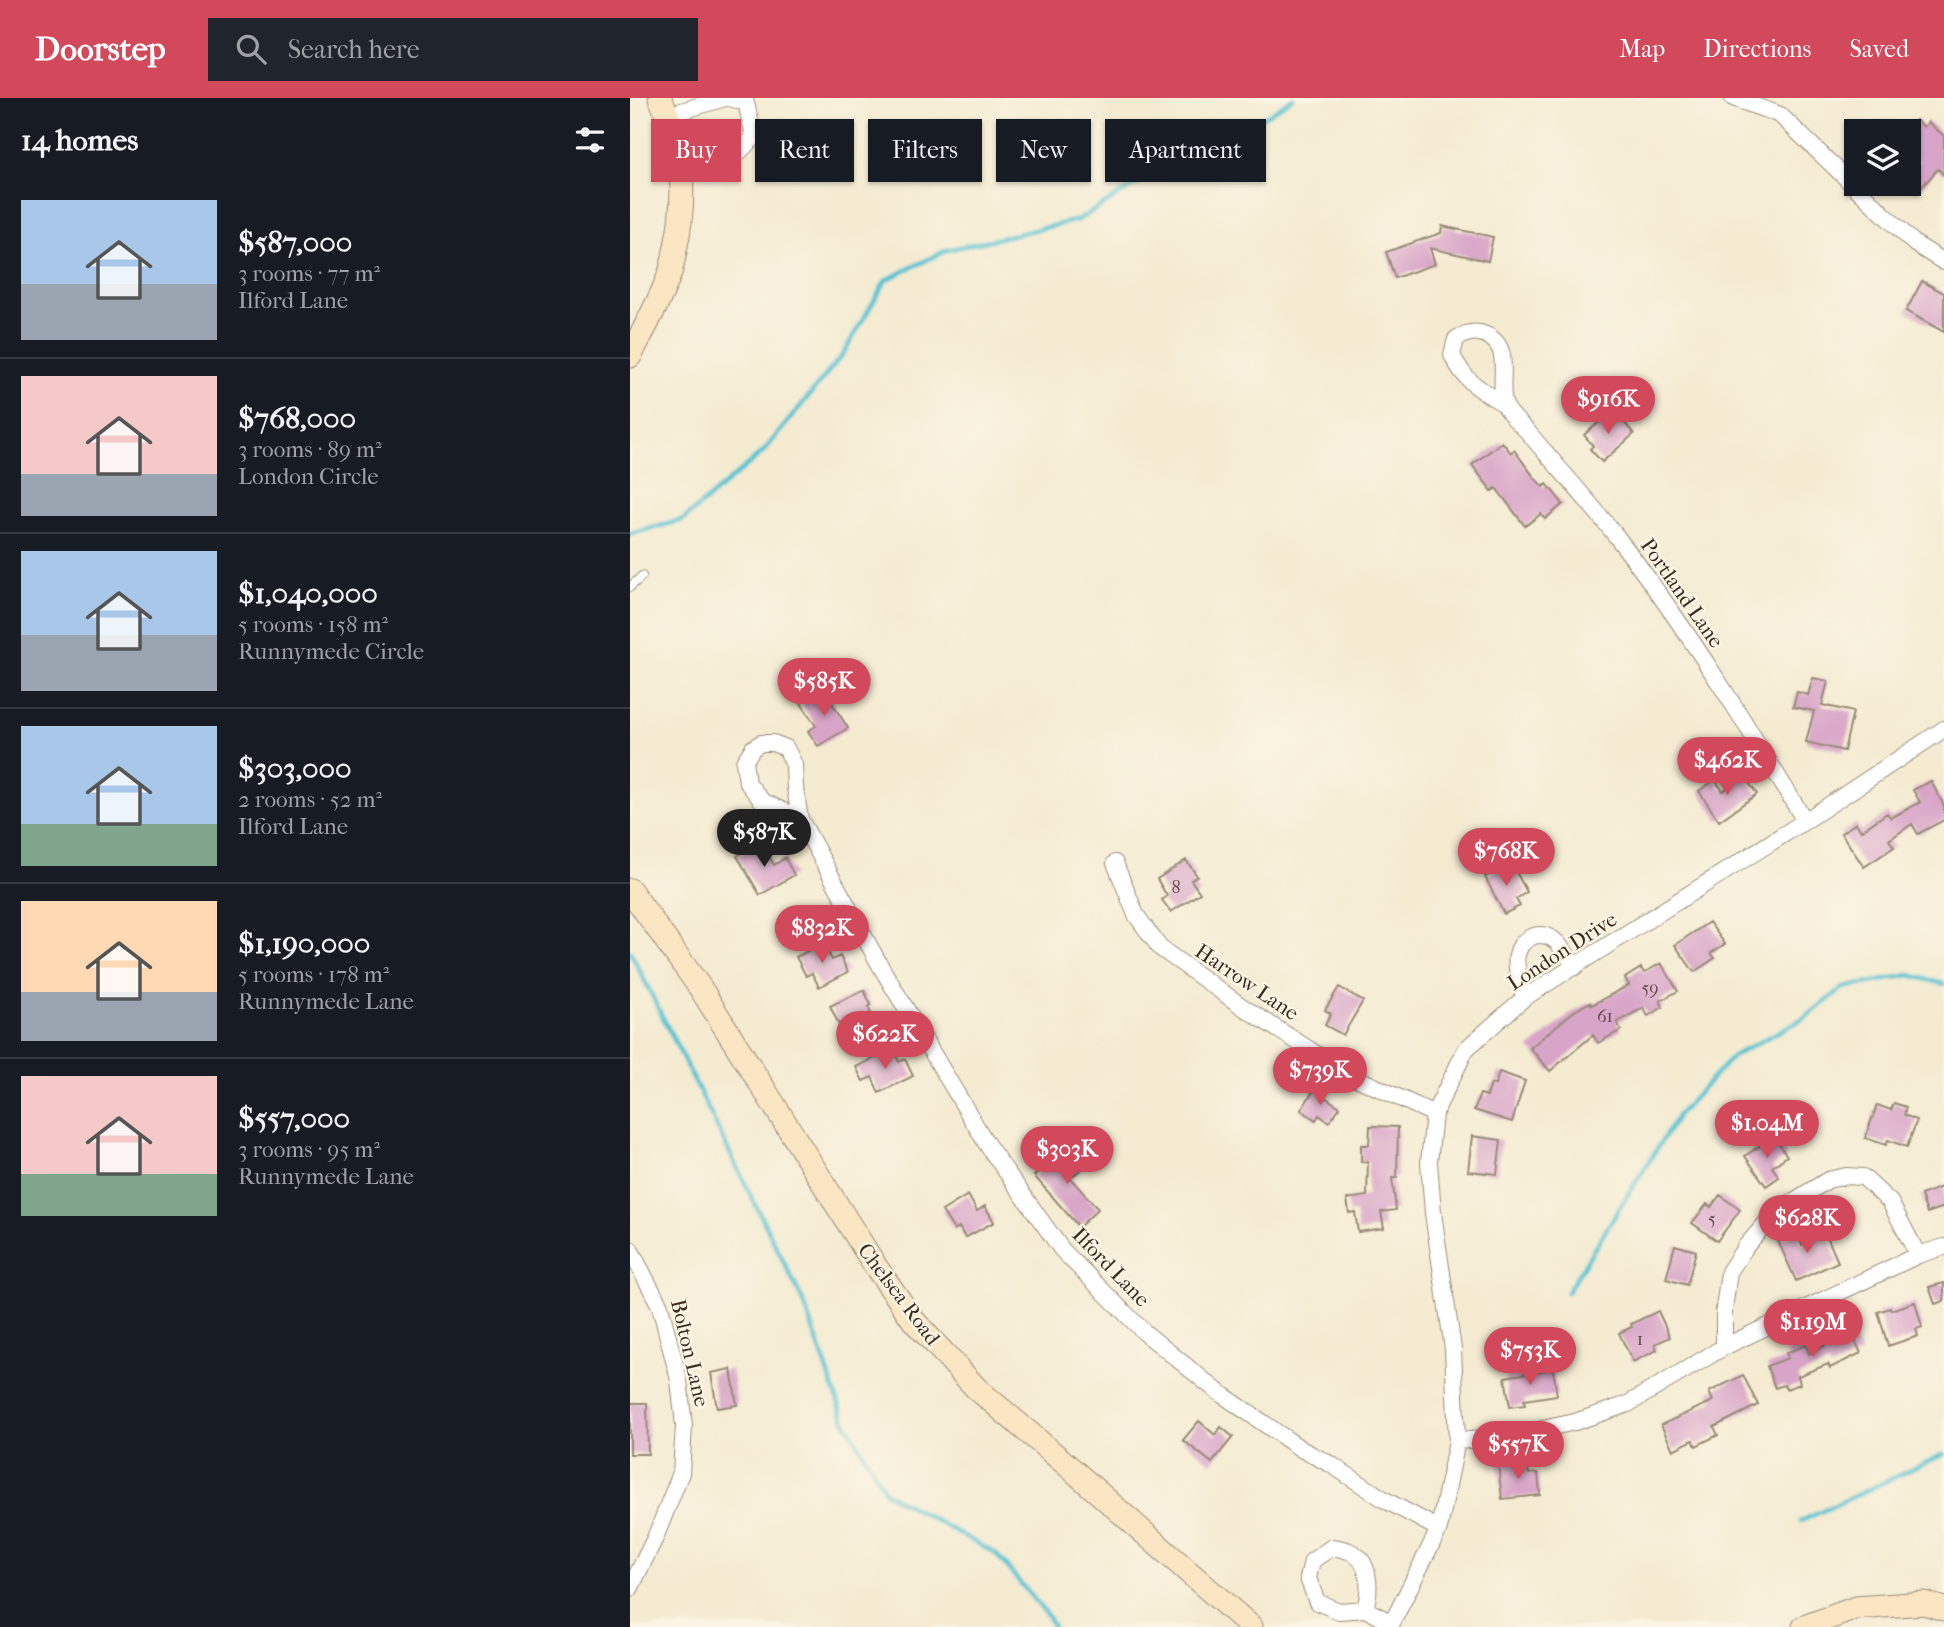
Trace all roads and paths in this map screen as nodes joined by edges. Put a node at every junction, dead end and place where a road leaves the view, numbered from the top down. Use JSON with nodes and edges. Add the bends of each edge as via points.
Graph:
{"nodes":[{"id":1,"x":725,"y":98,"type":"edge"},
{"id":2,"x":730,"y":98,"type":"edge"},
{"id":3,"x":1733,"y":98,"type":"edge"},
{"id":4,"x":1775,"y":98,"type":"edge"},
{"id":5,"x":664,"y":106,"type":"edge"},
{"id":6,"x":1780,"y":115,"type":"junction"},
{"id":7,"x":741,"y":150,"type":"edge"},
{"id":8,"x":682,"y":182,"type":"edge"},
{"id":9,"x":1944,"y":262,"type":"edge"},
{"id":10,"x":630,"y":356,"type":"edge"},
{"id":11,"x":1504,"y":404,"type":"junction"},
{"id":12,"x":642,"y":576,"type":"dead end"},
{"id":13,"x":630,"y":587,"type":"edge"},
{"id":14,"x":1944,"y":729,"type":"edge"},
{"id":15,"x":800,"y":819,"type":"junction"},
{"id":16,"x":1805,"y":821,"type":"junction"},
{"id":17,"x":1115,"y":863,"type":"dead end"},
{"id":18,"x":630,"y":890,"type":"edge"},
{"id":19,"x":1575,"y":967,"type":"junction"},
{"id":20,"x":1524,"y":998,"type":"junction"},
{"id":21,"x":1434,"y":1114,"type":"junction"},
{"id":22,"x":1944,"y":1247,"type":"edge"},
{"id":23,"x":630,"y":1249,"type":"edge"},
{"id":24,"x":1918,"y":1255,"type":"junction"},
{"id":25,"x":636,"y":1273,"type":"edge"},
{"id":26,"x":1724,"y":1347,"type":"junction"},
{"id":27,"x":1457,"y":1441,"type":"junction"},
{"id":28,"x":1439,"y":1529,"type":"junction"},
{"id":29,"x":630,"y":1588,"type":"edge"},
{"id":30,"x":1366,"y":1609,"type":"junction"},
{"id":31,"x":1944,"y":1609,"type":"edge"},
{"id":32,"x":1391,"y":1625,"type":"edge"},
{"id":33,"x":1251,"y":1627,"type":"edge"},
{"id":34,"x":1804,"y":1627,"type":"edge"}],
"edges":[{"from":1,"to":5,"type":"street"},
{"from":2,"to":7,"type":"street","via":[[746,103],[754,136]]},
{"from":3,"to":6,"type":"street"},
{"from":4,"to":6,"type":"street"},
{"from":6,"to":9,"type":"street","via":[[1915,244]]},
{"from":8,"to":10,"type":"street","via":[[679,231],[670,272]]},
{"from":11,"to":11,"type":"street","name":"Portland Lane","via":[[1472,385],[1458,368],[1451,355],[1456,339],[1480,332],[1492,338],[1500,349]]},
{"from":11,"to":16,"type":"street","name":"Portland Lane","via":[[1619,540],[1734,704]]},
{"from":12,"to":13,"type":"lane"},
{"from":14,"to":16,"type":"street","name":"London Drive"},
{"from":15,"to":15,"type":"street","name":"Ilford Lane","via":[[762,800],[747,782],[744,762],[752,748],[761,743],[786,748],[794,765]]},
{"from":15,"to":28,"type":"street","name":"Ilford Lane","via":[[881,967],[988,1146],[1062,1250],[1144,1332],[1217,1391],[1301,1449]]},
{"from":16,"to":19,"type":"street","name":"London Drive"},
{"from":17,"to":21,"type":"street","name":"Harrow Lane","via":[[1136,915],[1160,948],[1346,1073]]},
{"from":18,"to":33,"type":"street","name":"Chelsea Road","via":[[701,989],[876,1267],[915,1321],[975,1388]]},
{"from":19,"to":20,"type":"street","name":"London Drive"},
{"from":19,"to":20,"type":"street","via":[[1552,938],[1528,938],[1516,957]]},
{"from":20,"to":21,"type":"street","name":"London Drive","via":[[1466,1049]]},
{"from":21,"to":27,"type":"street","name":"London Drive","via":[[1429,1162],[1452,1349]]},
{"from":22,"to":24,"type":"street"},
{"from":23,"to":25,"type":"street","name":"Bolton Lane"},
{"from":24,"to":26,"type":"street"},
{"from":24,"to":26,"type":"street","via":[[1890,1202],[1863,1177],[1828,1180],[1776,1212],[1735,1263],[1724,1309]]},
{"from":25,"to":29,"type":"street","name":"Bolton Lane","via":[[660,1306],[679,1380],[684,1426],[681,1473]]},
{"from":26,"to":27,"type":"street","via":[[1628,1404],[1575,1422],[1506,1437]]},
{"from":27,"to":28,"type":"street","name":"London Drive"},
{"from":28,"to":32,"type":"street","name":"London Drive"},
{"from":30,"to":30,"type":"street","via":[[1339,1611],[1317,1602],[1308,1578],[1312,1561],[1332,1547],[1352,1552],[1367,1569]]},
{"from":30,"to":32,"type":"street"},
{"from":31,"to":34,"type":"street","via":[[1924,1603],[1856,1608]]}]}
